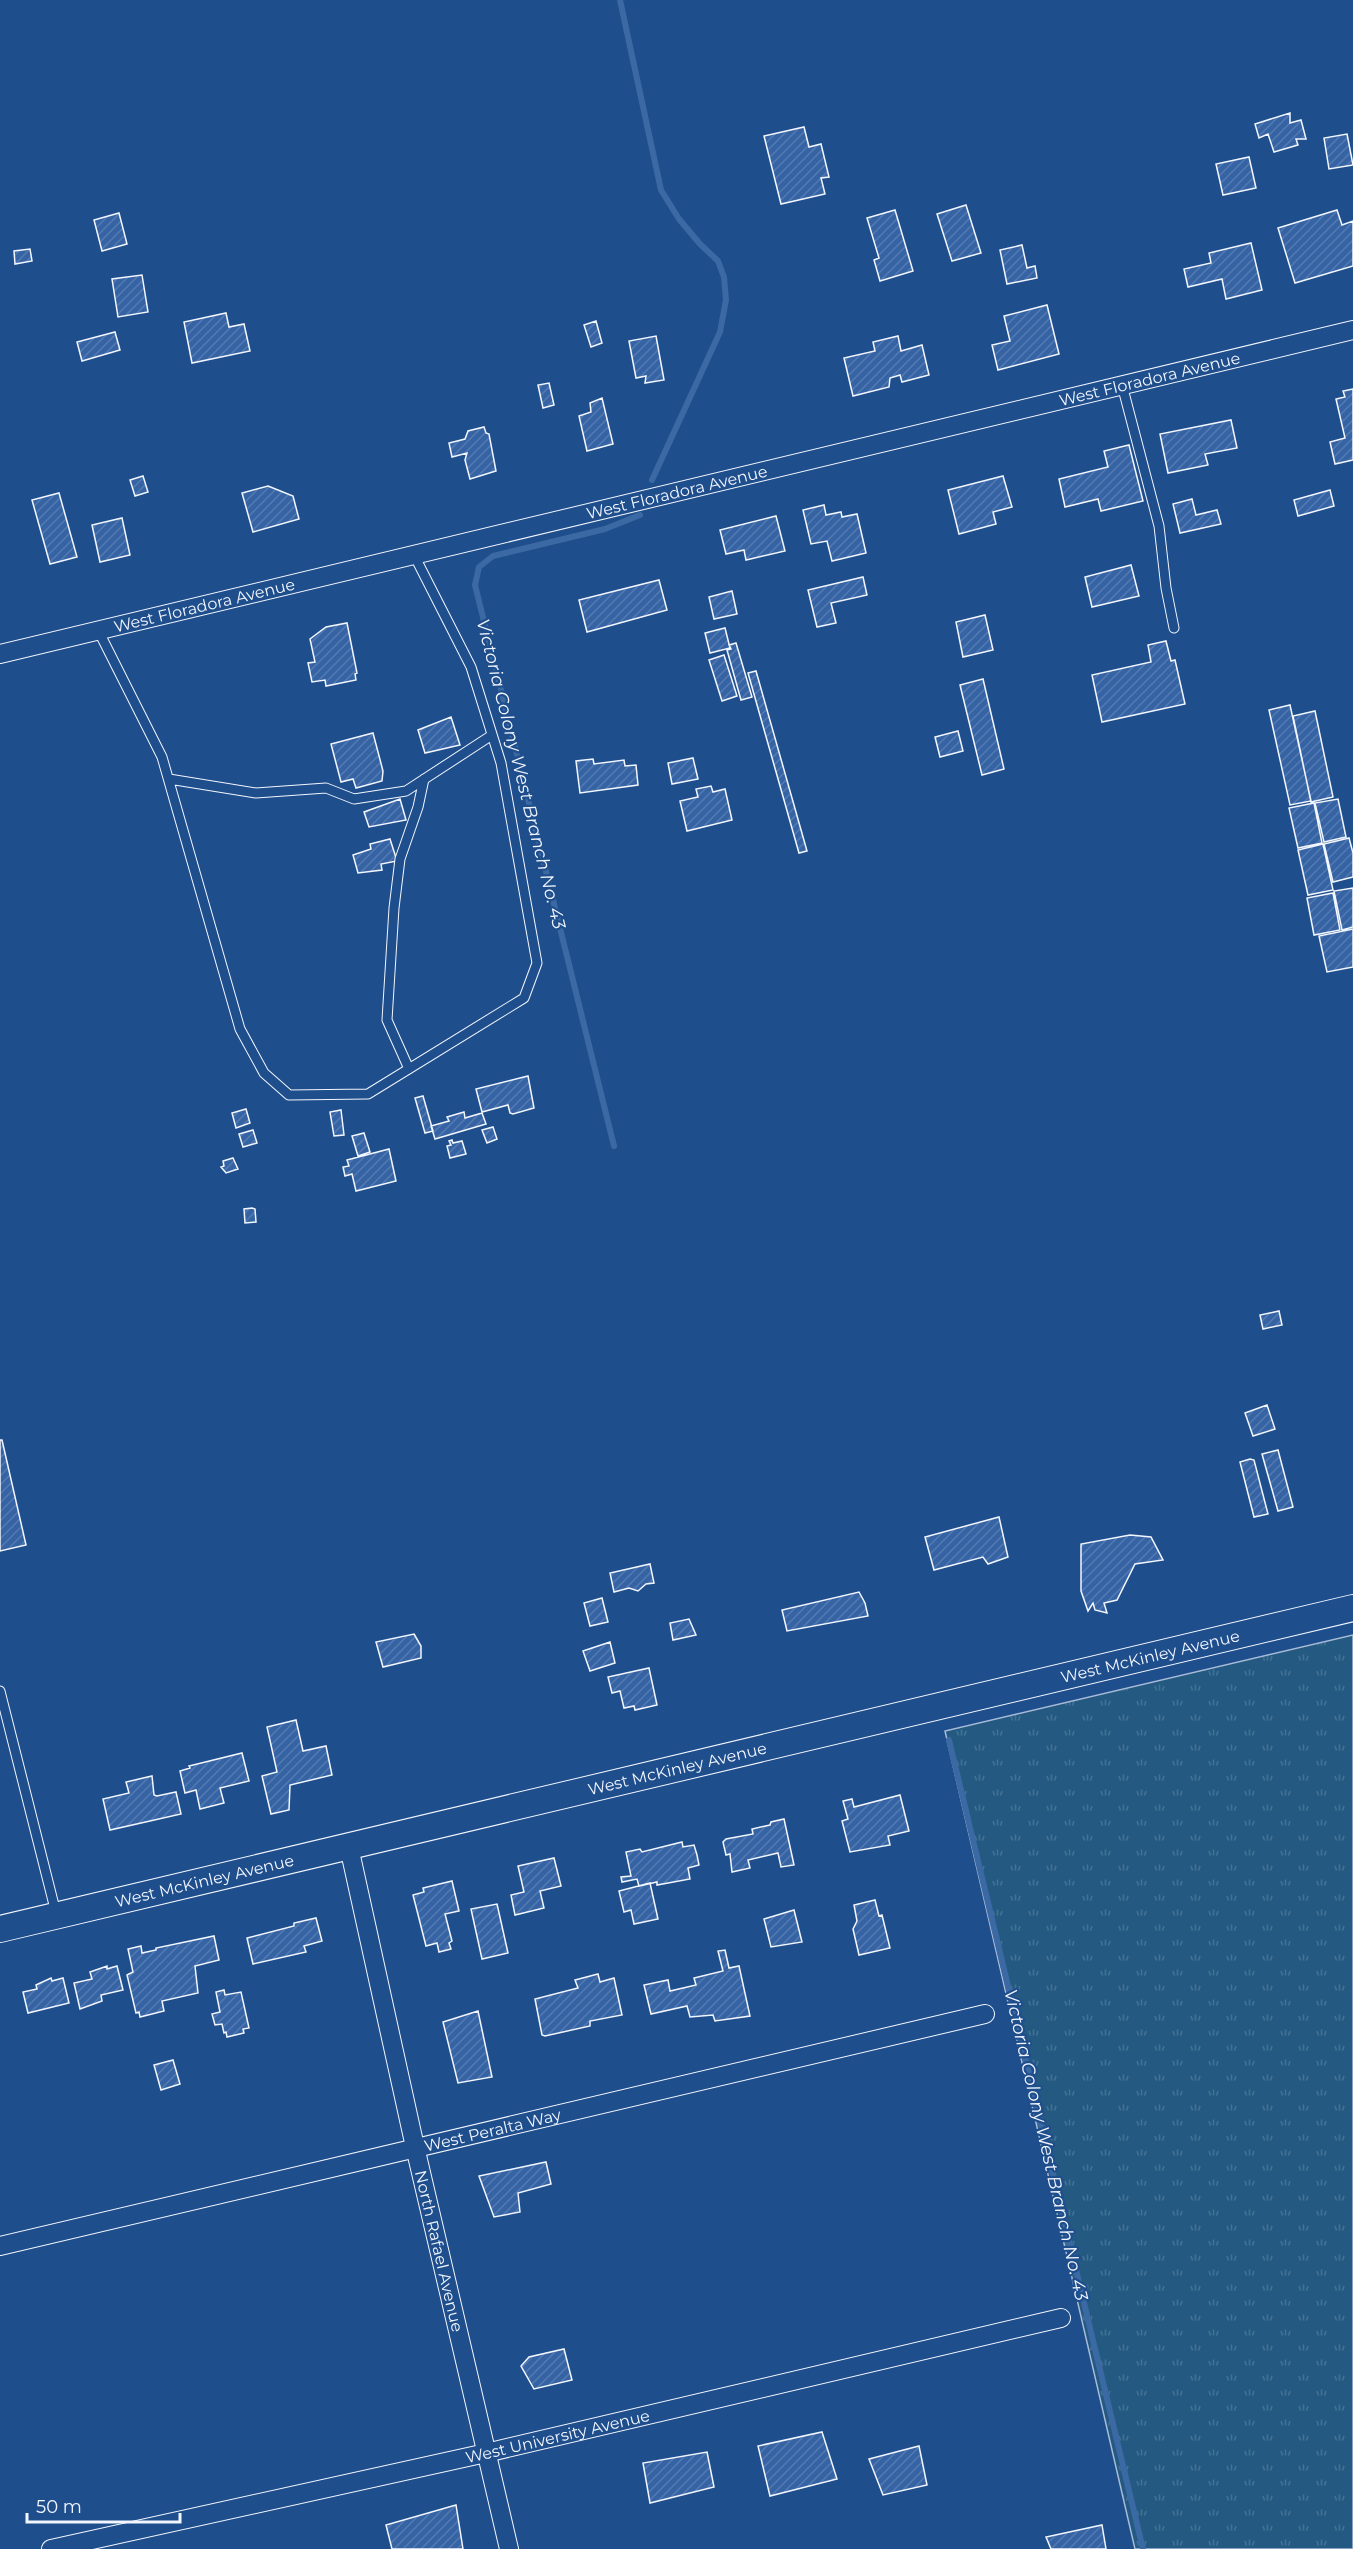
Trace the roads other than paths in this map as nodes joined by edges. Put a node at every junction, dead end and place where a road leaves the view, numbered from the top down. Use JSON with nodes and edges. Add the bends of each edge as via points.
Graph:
{"nodes":[{"id":1,"x":1353,"y":330,"type":"edge"},
{"id":2,"x":1122,"y":385,"type":"junction"},
{"id":3,"x":414,"y":555,"type":"junction"},
{"id":4,"x":1174,"y":628,"type":"dead end"},
{"id":5,"x":98,"y":630,"type":"junction"},
{"id":6,"x":0,"y":654,"type":"edge"},
{"id":7,"x":492,"y":735,"type":"junction"},
{"id":8,"x":169,"y":779,"type":"junction"},
{"id":9,"x":424,"y":779,"type":"junction"},
{"id":10,"x":409,"y":1069,"type":"junction"},
{"id":11,"x":1353,"y":1608,"type":"edge"},
{"id":12,"x":0,"y":1691,"type":"edge"},
{"id":13,"x":349,"y":1847,"type":"junction"},
{"id":14,"x":57,"y":1915,"type":"junction"},
{"id":15,"x":0,"y":1929,"type":"edge"},
{"id":16,"x":985,"y":2014,"type":"dead end"},
{"id":17,"x":415,"y":2147,"type":"junction"},
{"id":18,"x":0,"y":2246,"type":"edge"},
{"id":19,"x":1061,"y":2318,"type":"dead end"},
{"id":20,"x":486,"y":2453,"type":"junction"},
{"id":21,"x":51,"y":2549,"type":"edge"},
{"id":22,"x":509,"y":2549,"type":"edge"}],
"edges":[{"from":1,"to":2,"type":"street","name":"West Floradora Avenue"},
{"from":2,"to":3,"type":"street","name":"West Floradora Avenue"},
{"from":2,"to":4,"type":"lane","via":[[1159,526]]},
{"from":3,"to":5,"type":"street","name":"West Floradora Avenue"},
{"from":3,"to":7,"type":"lane","via":[[471,667]]},
{"from":5,"to":6,"type":"street","name":"West Floradora Avenue"},
{"from":5,"to":8,"type":"lane"},
{"from":7,"to":9,"type":"lane"},
{"from":7,"to":10,"type":"lane","via":[[501,763],[537,963],[524,998]]},
{"from":8,"to":9,"type":"lane","via":[[256,793],[326,788],[354,799],[406,791]]},
{"from":8,"to":10,"type":"lane","via":[[240,1029],[264,1073],[290,1095],[368,1094]]},
{"from":9,"to":10,"type":"lane","via":[[400,859],[387,1020]]},
{"from":11,"to":13,"type":"main road","name":"West McKinley Avenue"},
{"from":12,"to":14,"type":"lane"},
{"from":13,"to":14,"type":"main road","name":"West McKinley Avenue"},
{"from":13,"to":17,"type":"street","name":"North Rafael Avenue"},
{"from":14,"to":15,"type":"main road","name":"West McKinley Avenue"},
{"from":16,"to":17,"type":"street","name":"West Peralta Way"},
{"from":17,"to":18,"type":"street","name":"West Peralta Way"},
{"from":17,"to":20,"type":"street","name":"North Rafael Avenue"},
{"from":19,"to":20,"type":"street","name":"West University Avenue"},
{"from":20,"to":21,"type":"street","name":"West University Avenue"},
{"from":20,"to":22,"type":"street","name":"North Rafael Avenue"}]}
